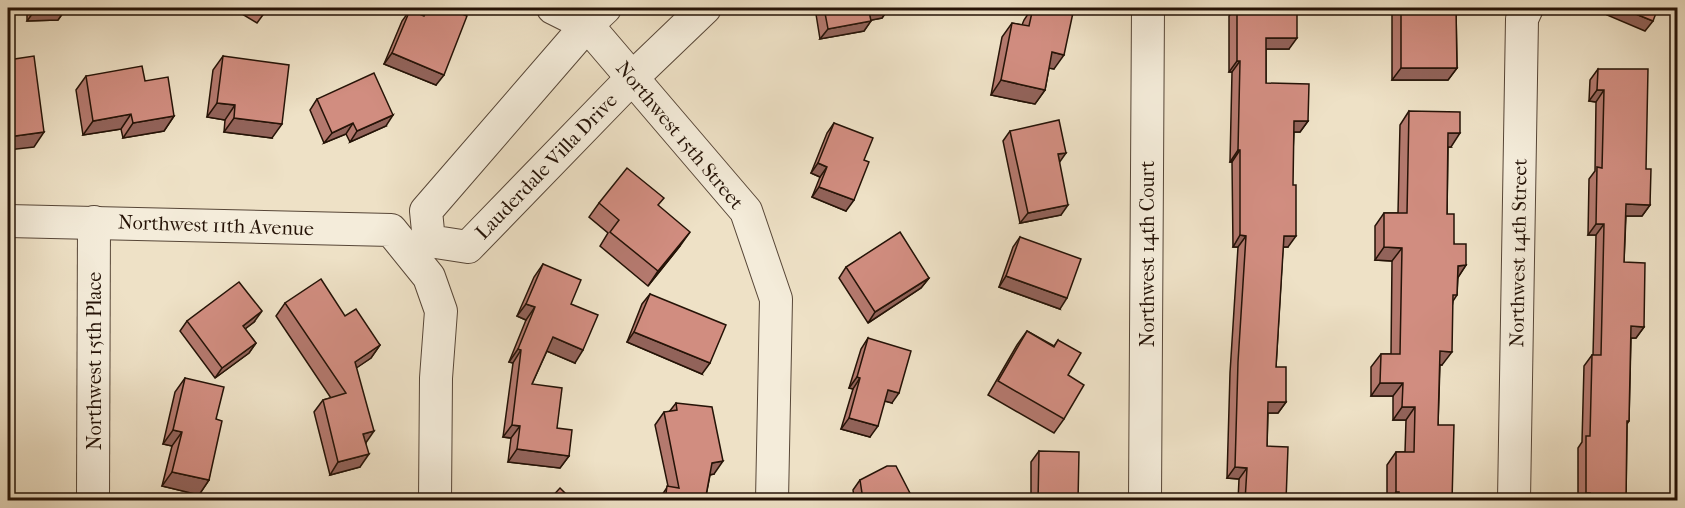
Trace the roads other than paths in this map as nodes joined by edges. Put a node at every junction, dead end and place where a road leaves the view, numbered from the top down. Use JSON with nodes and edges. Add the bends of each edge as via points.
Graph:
{"nodes":[{"id":1,"x":554,"y":8,"type":"edge"},
{"id":2,"x":705,"y":8,"type":"edge"},
{"id":3,"x":1148,"y":8,"type":"edge"},
{"id":4,"x":1527,"y":8,"type":"edge"},
{"id":5,"x":596,"y":16,"type":"edge"},
{"id":6,"x":632,"y":78,"type":"junction"},
{"id":7,"x":8,"y":221,"type":"edge"},
{"id":8,"x":94,"y":222,"type":"junction"},
{"id":9,"x":421,"y":248,"type":"junction"},
{"id":10,"x":93,"y":501,"type":"edge"},
{"id":11,"x":435,"y":501,"type":"edge"},
{"id":12,"x":772,"y":501,"type":"edge"},
{"id":13,"x":1145,"y":501,"type":"edge"},
{"id":14,"x":1514,"y":501,"type":"edge"}],
"edges":[{"from":1,"to":5,"type":"street"},
{"from":2,"to":6,"type":"street","name":"Lauderdale Villa Drive"},
{"from":3,"to":13,"type":"street","name":"Northwest 14th Court"},
{"from":4,"to":14,"type":"street","name":"Northwest 14th Street","via":[[1522,19]]},
{"from":5,"to":6,"type":"street","name":"Northwest 15th Street"},
{"from":5,"to":9,"type":"street","via":[[426,211]]},
{"from":6,"to":9,"type":"street","name":"Lauderdale Villa Drive","via":[[468,247]]},
{"from":6,"to":12,"type":"street","name":"Northwest 15th Street","via":[[746,211],[776,299]]},
{"from":7,"to":8,"type":"street","name":"Northwest 11th Avenue"},
{"from":8,"to":9,"type":"street","name":"Northwest 11th Avenue","via":[[391,230]]},
{"from":8,"to":10,"type":"street","name":"Northwest 15th Place"},
{"from":9,"to":11,"type":"street","name":"Northwest 11th Avenue","via":[[441,311]]}]}
